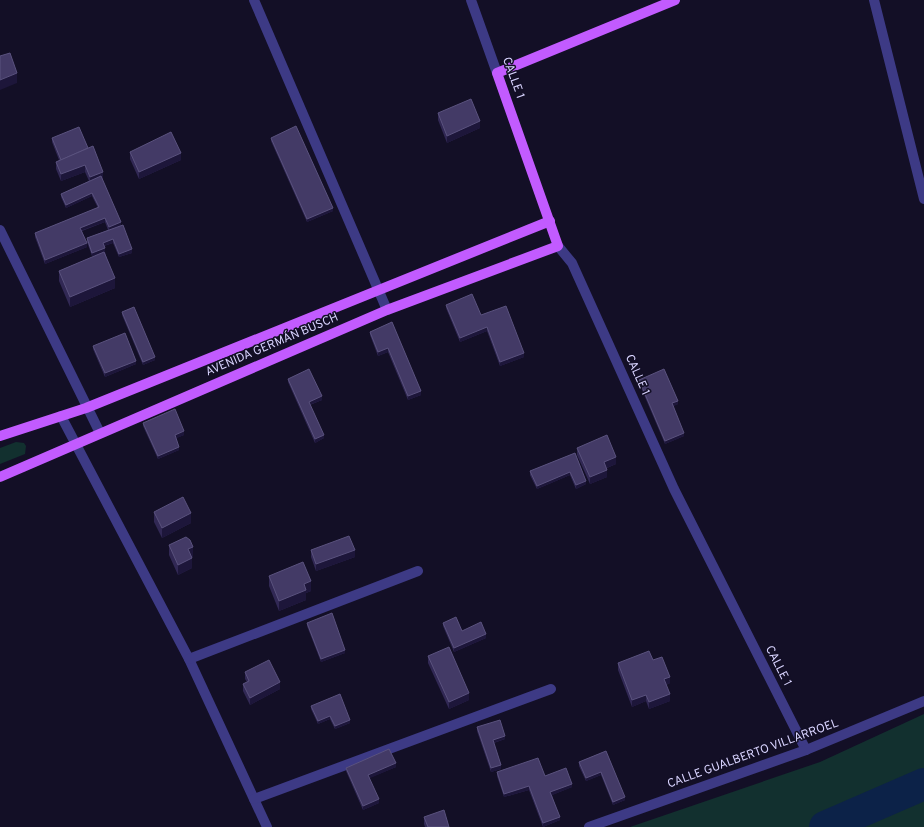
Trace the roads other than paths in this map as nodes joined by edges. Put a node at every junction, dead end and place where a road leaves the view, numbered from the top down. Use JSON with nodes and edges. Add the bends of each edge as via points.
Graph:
{"nodes":[{"id":1,"x":254,"y":0,"type":"edge"},
{"id":2,"x":470,"y":0,"type":"edge"},
{"id":3,"x":675,"y":0,"type":"edge"},
{"id":4,"x":874,"y":0,"type":"edge"},
{"id":5,"x":497,"y":73,"type":"junction"},
{"id":6,"x":924,"y":199,"type":"edge"},
{"id":7,"x":550,"y":221,"type":"junction"},
{"id":8,"x":0,"y":230,"type":"edge"},
{"id":9,"x":558,"y":246,"type":"junction"},
{"id":10,"x":377,"y":291,"type":"junction"},
{"id":11,"x":387,"y":310,"type":"junction"},
{"id":12,"x":86,"y":408,"type":"junction"},
{"id":13,"x":61,"y":416,"type":"junction"},
{"id":14,"x":100,"y":433,"type":"junction"},
{"id":15,"x":0,"y":436,"type":"edge"},
{"id":16,"x":77,"y":443,"type":"junction"},
{"id":17,"x":0,"y":477,"type":"edge"},
{"id":18,"x":418,"y":571,"type":"dead end"},
{"id":19,"x":189,"y":659,"type":"junction"},
{"id":20,"x":551,"y":689,"type":"dead end"},
{"id":21,"x":924,"y":701,"type":"edge"},
{"id":22,"x":806,"y":750,"type":"junction"},
{"id":23,"x":254,"y":799,"type":"junction"},
{"id":24,"x":267,"y":827,"type":"edge"},
{"id":25,"x":589,"y":827,"type":"edge"}],
"edges":[{"from":1,"to":10,"type":"street"},
{"from":2,"to":5,"type":"street","name":"CALLE 1"},
{"from":3,"to":5,"type":"main road"},
{"from":4,"to":6,"type":"street"},
{"from":5,"to":7,"type":"main road","name":"CALLE 1"},
{"from":7,"to":9,"type":"main road","name":"CALLE 1"},
{"from":7,"to":10,"type":"main road","name":"AVENIDA GERMÁN BUSCH"},
{"from":8,"to":12,"type":"street"},
{"from":9,"to":11,"type":"main road","name":"AVENIDA GERMÁN BUSCH"},
{"from":9,"to":22,"type":"street","name":"CALLE 1","via":[[572,263],[674,489]]},
{"from":10,"to":11,"type":"street"},
{"from":10,"to":12,"type":"main road","name":"AVENIDA GERMÁN BUSCH"},
{"from":11,"to":14,"type":"main road","name":"AVENIDA GERMÁN BUSCH"},
{"from":12,"to":13,"type":"main road","name":"AVENIDA GERMÁN BUSCH"},
{"from":12,"to":14,"type":"street"},
{"from":13,"to":15,"type":"main road","name":"AVENIDA GERMÁN BUSCH"},
{"from":13,"to":16,"type":"street"},
{"from":14,"to":16,"type":"main road","name":"AVENIDA GERMÁN BUSCH"},
{"from":16,"to":17,"type":"main road","name":"AVENIDA GERMÁN BUSCH"},
{"from":16,"to":19,"type":"street"},
{"from":18,"to":19,"type":"street"},
{"from":19,"to":23,"type":"street"},
{"from":20,"to":23,"type":"street"},
{"from":21,"to":22,"type":"street","name":"CALLE GUALBERTO VILLARROEL"},
{"from":22,"to":25,"type":"street","name":"CALLE GUALBERTO VILLARROEL"},
{"from":23,"to":24,"type":"street"}]}
